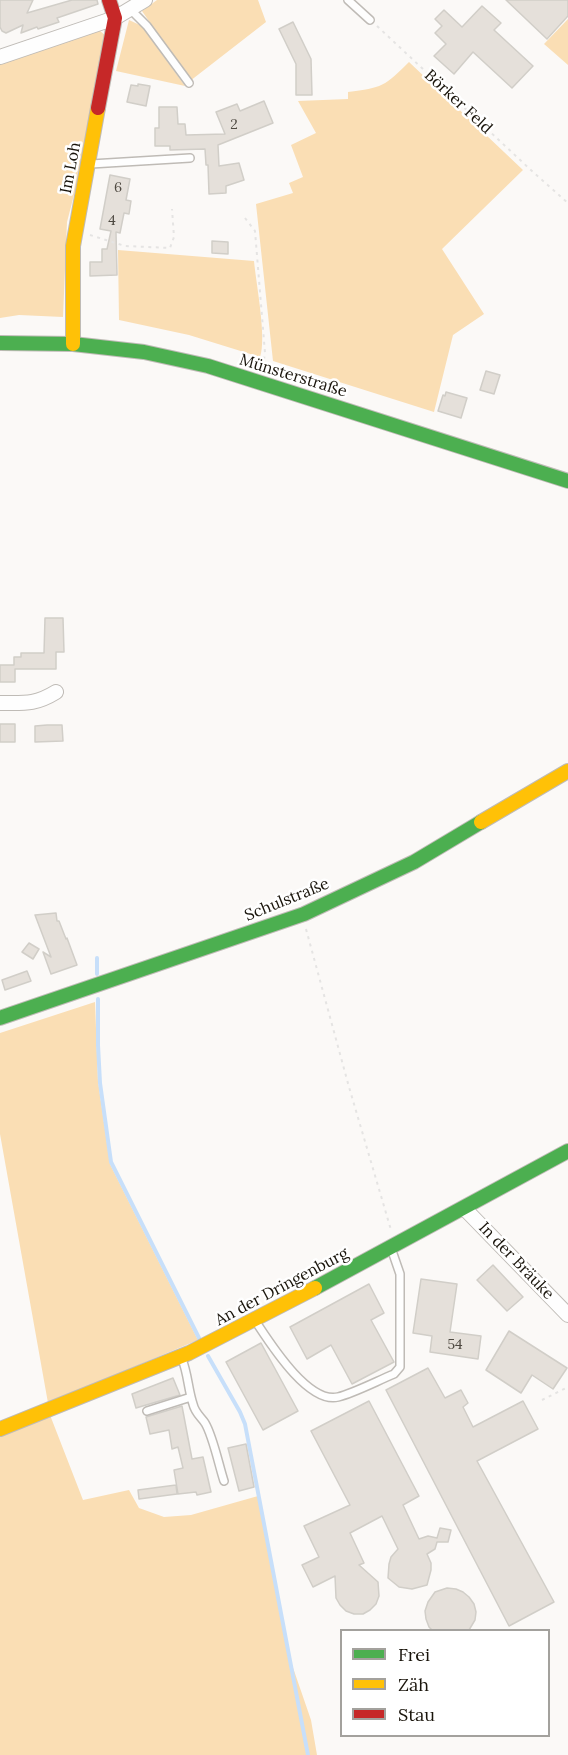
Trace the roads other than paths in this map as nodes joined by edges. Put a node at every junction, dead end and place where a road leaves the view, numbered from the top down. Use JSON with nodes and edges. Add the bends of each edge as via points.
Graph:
{"nodes":[{"id":1,"x":109,"y":0,"type":"edge"},
{"id":2,"x":145,"y":0,"type":"edge"},
{"id":3,"x":348,"y":0,"type":"edge"},
{"id":4,"x":130,"y":9,"type":"junction"},
{"id":5,"x":115,"y":18,"type":"junction"},
{"id":6,"x":370,"y":20,"type":"road end"},
{"id":7,"x":0,"y":57,"type":"edge"},
{"id":8,"x":189,"y":83,"type":"dead end"},
{"id":9,"x":190,"y":158,"type":"dead end"},
{"id":10,"x":88,"y":164,"type":"junction"},
{"id":11,"x":0,"y":343,"type":"edge"},
{"id":12,"x":73,"y":344,"type":"junction"},
{"id":13,"x":568,"y":481,"type":"edge"},
{"id":14,"x":56,"y":692,"type":"dead end"},
{"id":15,"x":0,"y":703,"type":"edge"},
{"id":16,"x":568,"y":771,"type":"edge"},
{"id":17,"x":0,"y":1018,"type":"edge"},
{"id":18,"x":568,"y":1151,"type":"edge"},
{"id":19,"x":464,"y":1208,"type":"junction"},
{"id":20,"x":393,"y":1246,"type":"junction"},
{"id":21,"x":568,"y":1315,"type":"edge"},
{"id":22,"x":255,"y":1320,"type":"junction"},
{"id":23,"x":181,"y":1357,"type":"junction"},
{"id":24,"x":191,"y":1397,"type":"junction"},
{"id":25,"x":147,"y":1411,"type":"dead end"},
{"id":26,"x":0,"y":1429,"type":"edge"},
{"id":27,"x":224,"y":1481,"type":"dead end"}],
"edges":[{"from":1,"to":5,"type":"street","name":"Im Loh"},
{"from":2,"to":4,"type":"street"},
{"from":3,"to":6,"type":"lane"},
{"from":4,"to":5,"type":"street"},
{"from":4,"to":8,"type":"lane"},
{"from":5,"to":7,"type":"street"},
{"from":5,"to":10,"type":"street","name":"Im Loh"},
{"from":9,"to":10,"type":"lane"},
{"from":10,"to":12,"type":"street","name":"Im Loh","via":[[73,246]]},
{"from":11,"to":12,"type":"street","name":"Münsterstraße"},
{"from":12,"to":13,"type":"street","name":"Münsterstraße","via":[[144,352],[207,366]]},
{"from":14,"to":15,"type":"street","via":[[30,703]]},
{"from":16,"to":17,"type":"street","name":"Schulstraße","via":[[414,862],[304,914]]},
{"from":18,"to":19,"type":"street","name":"An der Dringenburg"},
{"from":19,"to":20,"type":"street","name":"An der Dringenburg"},
{"from":19,"to":21,"type":"street","name":"In der Bräuke"},
{"from":20,"to":22,"type":"street","name":"An der Dringenburg"},
{"from":20,"to":22,"type":"lane","via":[[400,1274],[400,1367],[394,1374],[337,1397],[325,1397],[309,1388]]},
{"from":22,"to":23,"type":"street","name":"An der Dringenburg"},
{"from":23,"to":24,"type":"lane"},
{"from":23,"to":26,"type":"street","name":"An der Dringenburg"},
{"from":24,"to":25,"type":"lane"},
{"from":24,"to":27,"type":"lane","via":[[209,1433]]}]}
